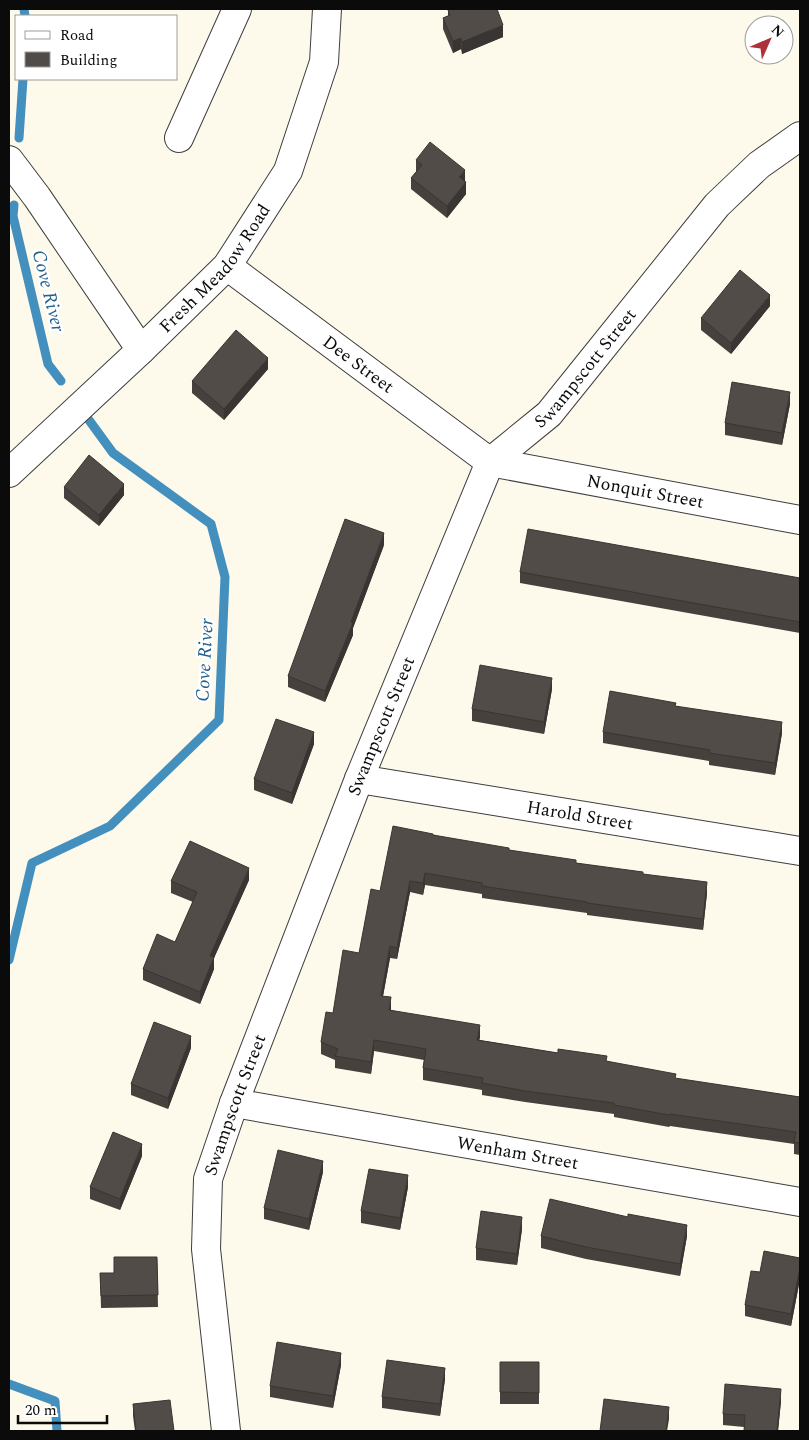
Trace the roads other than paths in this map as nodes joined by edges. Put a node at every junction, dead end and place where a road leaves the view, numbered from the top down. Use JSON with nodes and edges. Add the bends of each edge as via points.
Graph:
{"nodes":[{"id":1,"x":237,"y":9,"type":"edge"},
{"id":2,"x":327,"y":9,"type":"edge"},
{"id":3,"x":800,"y":136,"type":"edge"},
{"id":4,"x":179,"y":138,"type":"dead end"},
{"id":5,"x":9,"y":160,"type":"edge"},
{"id":6,"x":227,"y":266,"type":"junction"},
{"id":7,"x":142,"y":350,"type":"junction"},
{"id":8,"x":490,"y":462,"type":"junction"},
{"id":9,"x":9,"y":473,"type":"edge"},
{"id":10,"x":800,"y":520,"type":"edge"},
{"id":11,"x":359,"y":778,"type":"junction"},
{"id":12,"x":800,"y":850,"type":"edge"},
{"id":13,"x":234,"y":1103,"type":"junction"},
{"id":14,"x":800,"y":1202,"type":"edge"},
{"id":15,"x":226,"y":1431,"type":"edge"}],
"edges":[{"from":1,"to":4,"type":"street"},
{"from":2,"to":6,"type":"street","name":"Fresh Meadow Road","via":[[324,62],[288,171]]},
{"from":3,"to":8,"type":"street","name":"Swampscott Street","via":[[759,165],[717,205],[549,414]]},
{"from":5,"to":7,"type":"street"},
{"from":6,"to":7,"type":"street","name":"Fresh Meadow Road"},
{"from":6,"to":8,"type":"street","name":"Dee Street"},
{"from":7,"to":9,"type":"street","name":"Fresh Meadow Road"},
{"from":8,"to":10,"type":"street","name":"Nonquit Street"},
{"from":8,"to":11,"type":"street","name":"Swampscott Street"},
{"from":11,"to":12,"type":"street","name":"Harold Street"},
{"from":11,"to":13,"type":"street","name":"Swampscott Street"},
{"from":13,"to":14,"type":"street","name":"Wenham Street"},
{"from":13,"to":15,"type":"street","name":"Swampscott Street","via":[[208,1179],[206,1248]]}]}
